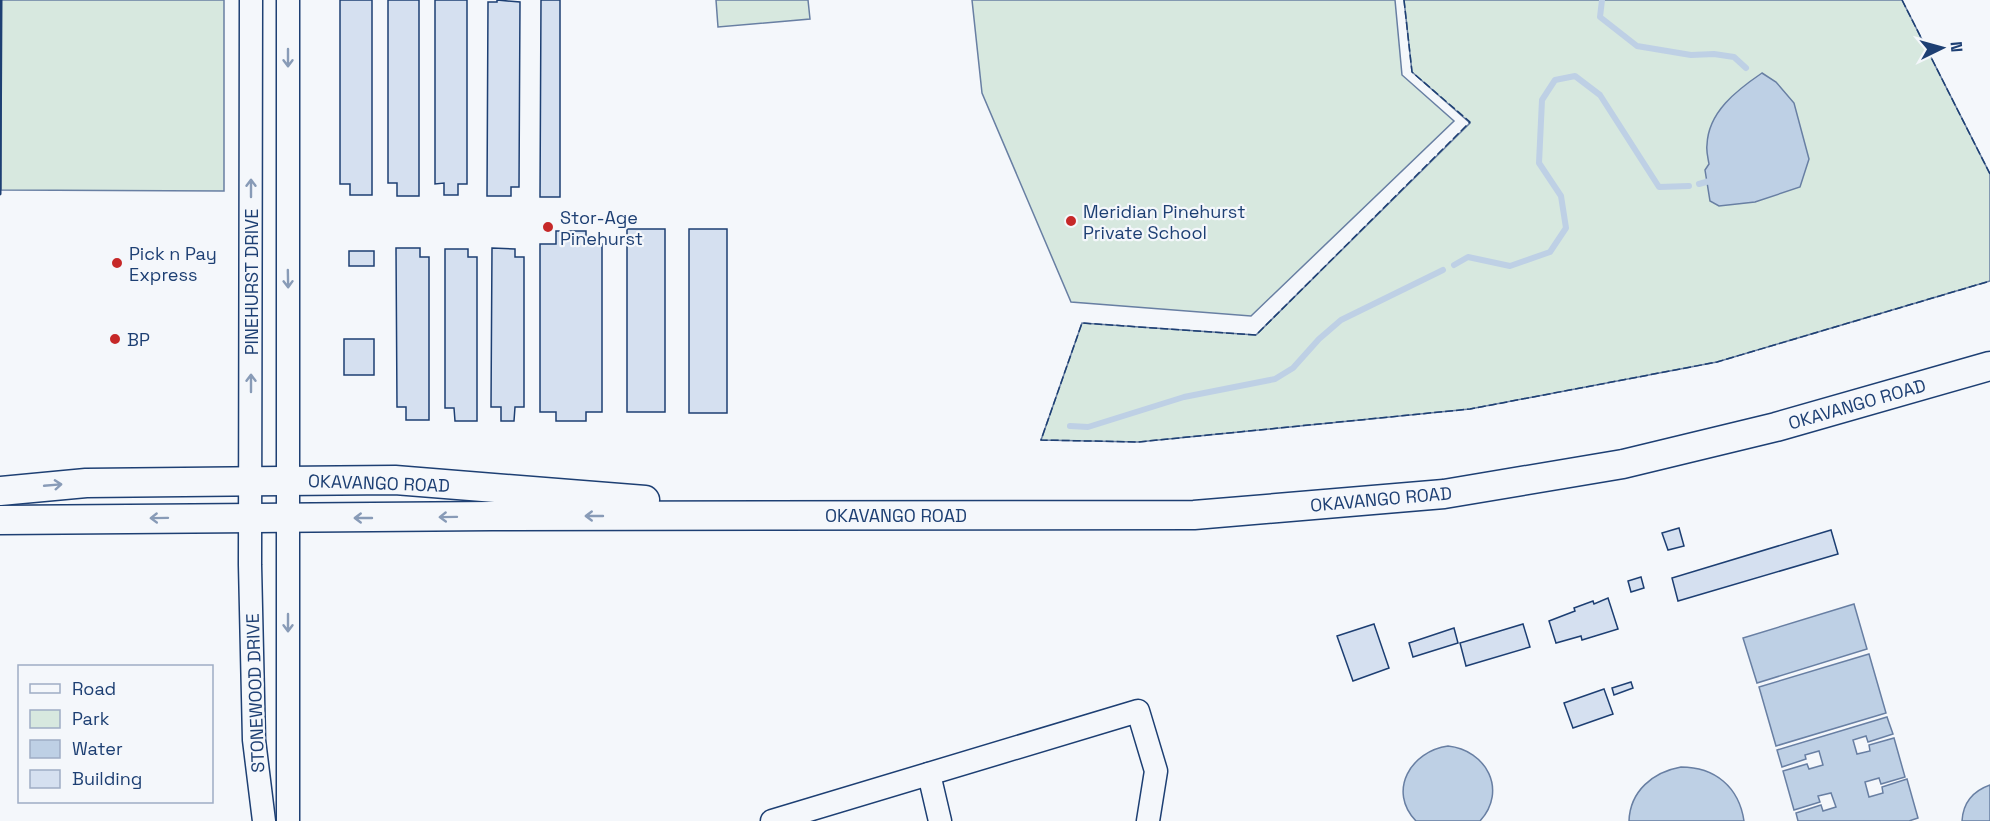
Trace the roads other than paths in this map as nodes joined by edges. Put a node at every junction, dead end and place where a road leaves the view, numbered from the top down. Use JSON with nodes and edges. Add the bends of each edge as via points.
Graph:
{"nodes":[{"id":1,"x":251,"y":0,"type":"edge"},
{"id":2,"x":288,"y":0,"type":"edge"},
{"id":3,"x":1990,"y":366,"type":"edge"},
{"id":4,"x":251,"y":480,"type":"junction"},
{"id":5,"x":288,"y":480,"type":"junction"},
{"id":6,"x":0,"y":491,"type":"edge"},
{"id":7,"x":757,"y":516,"type":"junction"},
{"id":8,"x":251,"y":518,"type":"junction"},
{"id":9,"x":288,"y":518,"type":"junction"},
{"id":10,"x":0,"y":520,"type":"edge"},
{"id":11,"x":288,"y":564,"type":"joint"},
{"id":12,"x":250,"y":565,"type":"joint"},
{"id":13,"x":929,"y":774,"type":"junction"},
{"id":14,"x":264,"y":821,"type":"edge"},
{"id":15,"x":288,"y":821,"type":"edge"},
{"id":16,"x":772,"y":821,"type":"edge"},
{"id":17,"x":940,"y":821,"type":"edge"},
{"id":18,"x":1148,"y":821,"type":"edge"}],
"edges":[{"from":4,"to":1,"type":"street","name":"PINEHURST DRIVE","one_way":true},
{"from":2,"to":5,"type":"street","name":"PINEHURST DRIVE","one_way":true},
{"from":3,"to":7,"type":"main road","name":"OKAVANGO ROAD","via":[[1776,427],[1623,464],[1444,494],[1194,515]]},
{"from":4,"to":5,"type":"main road","name":"OKAVANGO ROAD"},
{"from":6,"to":4,"type":"main road","name":"OKAVANGO ROAD","one_way":true,"via":[[86,483]]},
{"from":4,"to":8,"type":"street","name":"PINEHURST DRIVE"},
{"from":5,"to":7,"type":"main road","name":"OKAVANGO ROAD","via":[[395,480],[633,498]]},
{"from":5,"to":9,"type":"street","name":"PINEHURST DRIVE"},
{"from":7,"to":9,"type":"main road","name":"OKAVANGO ROAD","one_way":true},
{"from":8,"to":9,"type":"main road","name":"OKAVANGO ROAD"},
{"from":8,"to":10,"type":"main road","name":"OKAVANGO ROAD","one_way":true},
{"from":8,"to":12,"type":"street","name":"PINEHURST DRIVE"},
{"from":9,"to":11,"type":"street","name":"PINEHURST DRIVE"},
{"from":11,"to":15,"type":"street","name":"STONEWOOD DRIVE","one_way":true},
{"from":12,"to":14,"type":"street","name":"STONEWOOD DRIVE","via":[[254,740]]},
{"from":13,"to":16,"type":"street"},
{"from":13,"to":17,"type":"street"},
{"from":13,"to":18,"type":"street","via":[[1138,711],[1156,771]]}]}
